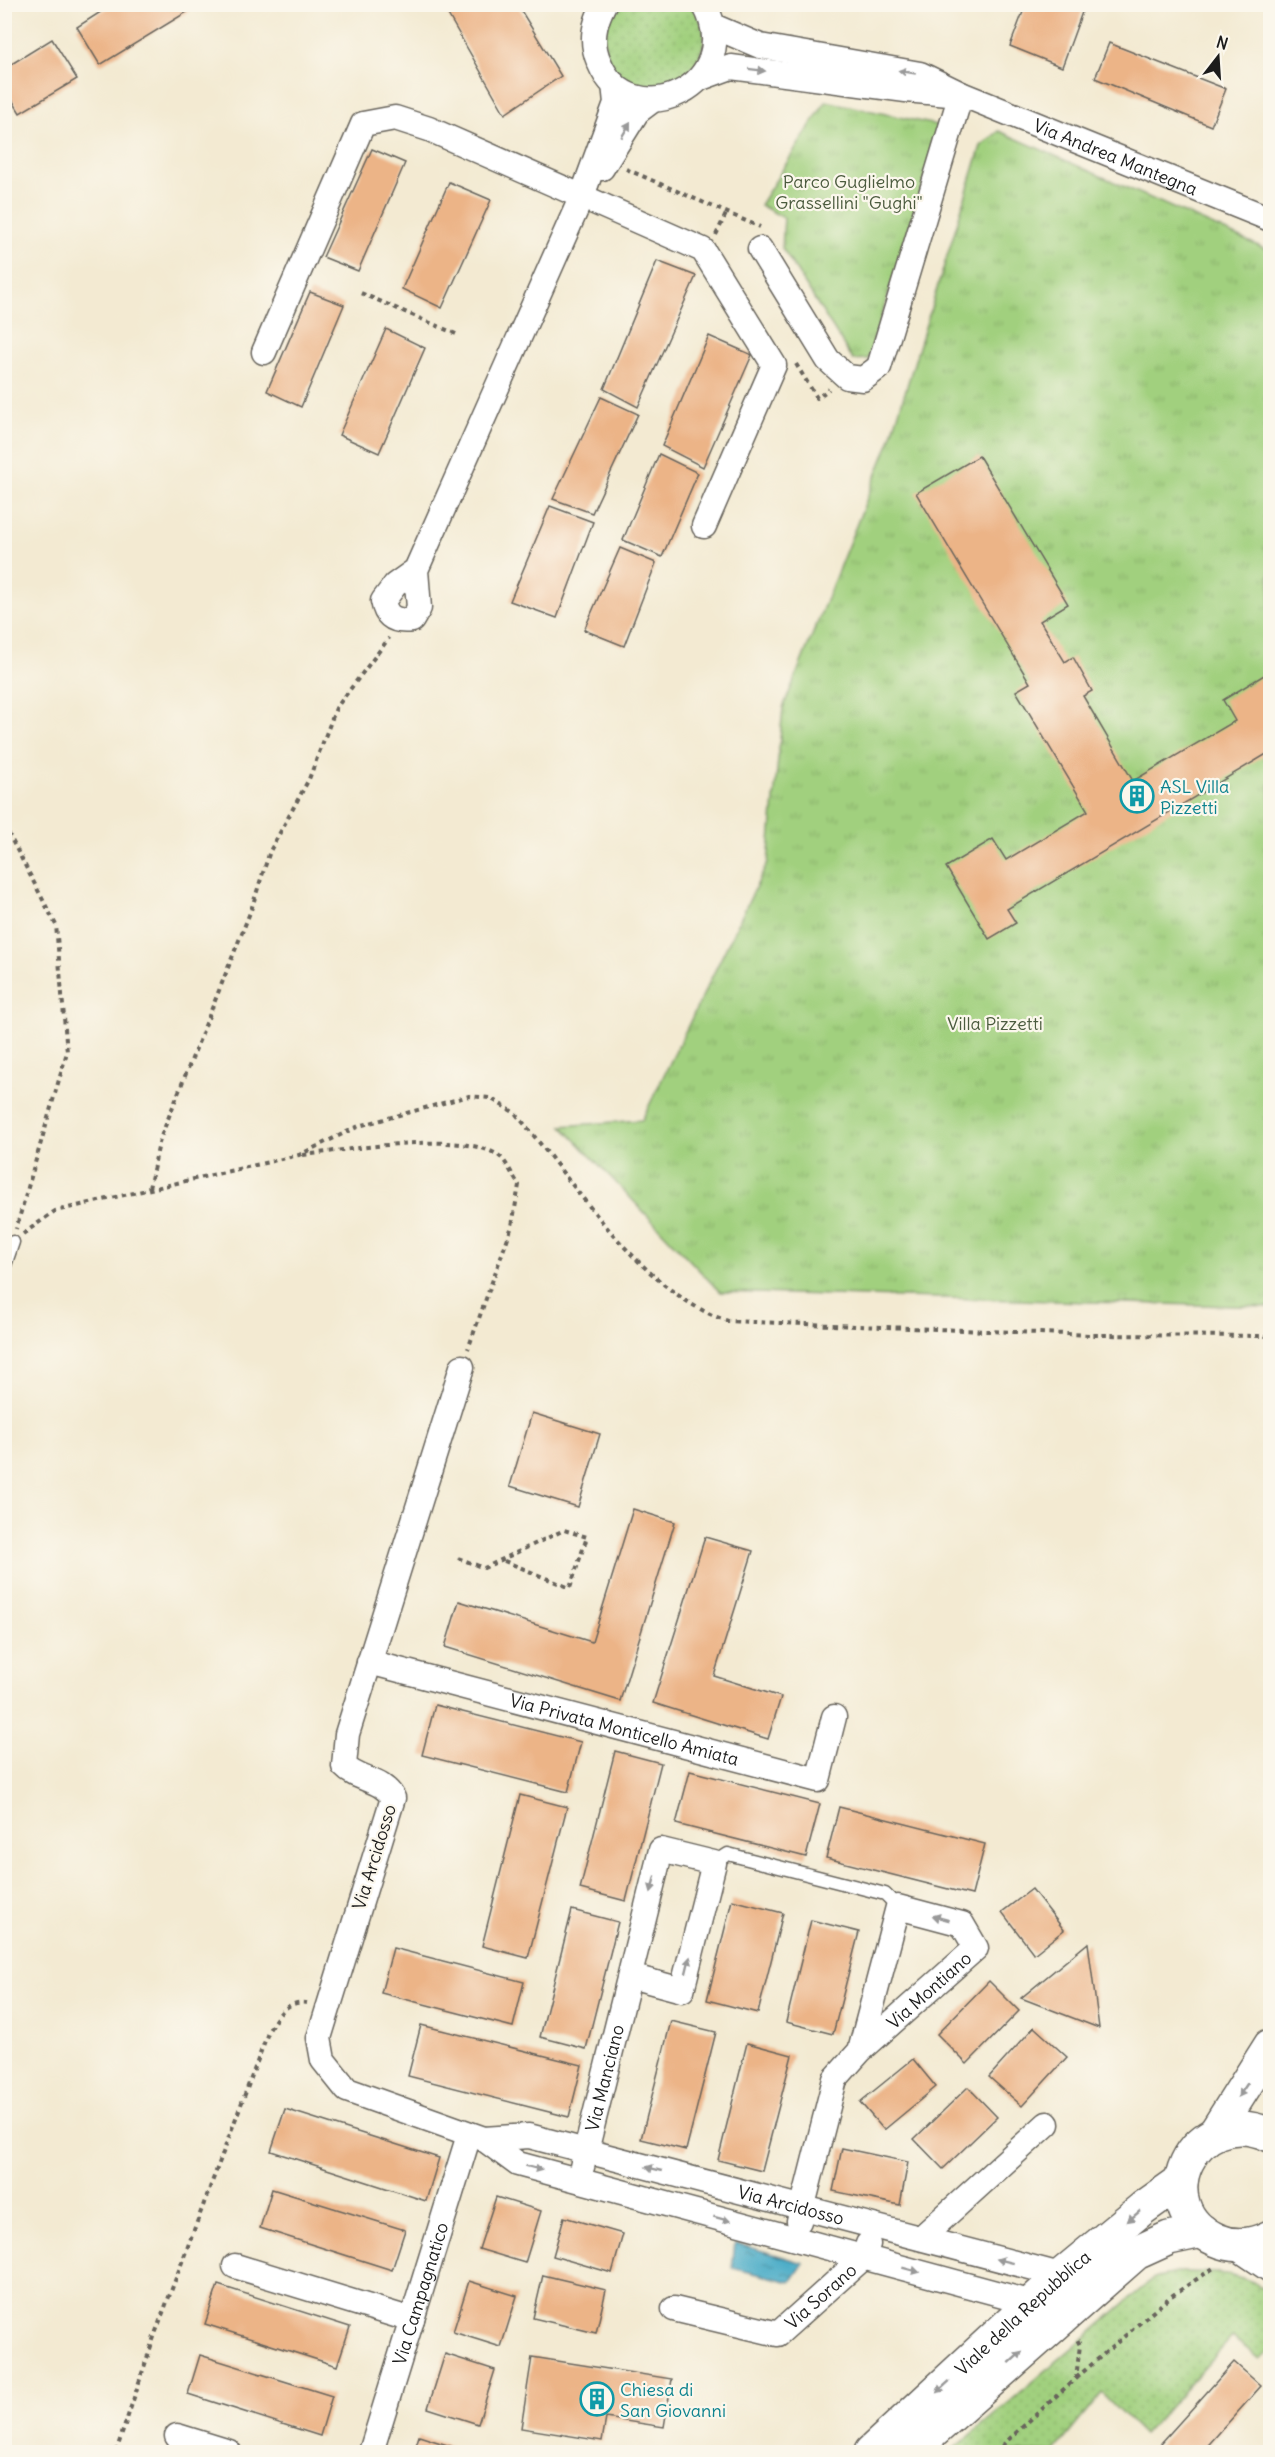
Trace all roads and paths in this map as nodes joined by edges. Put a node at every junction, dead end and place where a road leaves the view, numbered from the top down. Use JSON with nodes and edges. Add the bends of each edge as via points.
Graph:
{"nodes":[{"id":1,"x":604,"y":4,"type":"edge"},
{"id":2,"x":709,"y":15,"type":"edge"},
{"id":3,"x":701,"y":78,"type":"junction"},
{"id":4,"x":614,"y":84,"type":"junction"},
{"id":5,"x":961,"y":94,"type":"junction"},
{"id":6,"x":653,"y":99,"type":"junction"},
{"id":7,"x":608,"y":161,"type":"junction"},
{"id":8,"x":582,"y":196,"type":"junction"},
{"id":9,"x":1270,"y":219,"type":"edge"},
{"id":10,"x":760,"y":249,"type":"joint"},
{"id":11,"x":361,"y":293,"type":"dead end"},
{"id":12,"x":456,"y":334,"type":"dead end"},
{"id":13,"x":264,"y":352,"type":"dead end"},
{"id":14,"x":704,"y":526,"type":"dead end"},
{"id":15,"x":400,"y":622,"type":"joint"},
{"id":16,"x":4,"y":825,"type":"edge"},
{"id":17,"x":299,"y":1155,"type":"junction"},
{"id":18,"x":149,"y":1188,"type":"junction"},
{"id":19,"x":13,"y":1242,"type":"junction"},
{"id":20,"x":4,"y":1268,"type":"edge"},
{"id":21,"x":1270,"y":1336,"type":"edge"},
{"id":22,"x":462,"y":1367,"type":"joint"},
{"id":23,"x":458,"y":1558,"type":"dead end"},
{"id":24,"x":502,"y":1560,"type":"junction"},
{"id":25,"x":369,"y":1662,"type":"junction"},
{"id":26,"x":834,"y":1717,"type":"dead end"},
{"id":27,"x":714,"y":1863,"type":"junction"},
{"id":28,"x":898,"y":1907,"type":"junction"},
{"id":29,"x":630,"y":1976,"type":"junction"},
{"id":30,"x":327,"y":2009,"type":"junction"},
{"id":31,"x":1270,"y":2046,"type":"edge"},
{"id":32,"x":860,"y":2051,"type":"junction"},
{"id":33,"x":1047,"y":2124,"type":"dead end"},
{"id":34,"x":1215,"y":2133,"type":"junction"},
{"id":35,"x":1270,"y":2135,"type":"edge"},
{"id":36,"x":477,"y":2137,"type":"junction"},
{"id":37,"x":585,"y":2151,"type":"junction"},
{"id":38,"x":578,"y":2181,"type":"junction"},
{"id":39,"x":1181,"y":2181,"type":"junction"},
{"id":40,"x":803,"y":2206,"type":"junction"},
{"id":41,"x":873,"y":2225,"type":"junction"},
{"id":42,"x":1270,"y":2237,"type":"edge"},
{"id":43,"x":921,"y":2238,"type":"junction"},
{"id":44,"x":794,"y":2239,"type":"junction"},
{"id":45,"x":1218,"y":2246,"type":"junction"},
{"id":46,"x":864,"y":2257,"type":"junction"},
{"id":47,"x":234,"y":2266,"type":"dead end"},
{"id":48,"x":1270,"y":2270,"type":"edge"},
{"id":49,"x":1062,"y":2275,"type":"junction"},
{"id":50,"x":1096,"y":2285,"type":"junction"},
{"id":51,"x":1035,"y":2303,"type":"junction"},
{"id":52,"x":674,"y":2309,"type":"dead end"},
{"id":53,"x":412,"y":2320,"type":"junction"},
{"id":54,"x":1070,"y":2321,"type":"junction"},
{"id":55,"x":1076,"y":2378,"type":"junction"},
{"id":56,"x":177,"y":2436,"type":"dead end"},
{"id":57,"x":116,"y":2452,"type":"edge"},
{"id":58,"x":229,"y":2452,"type":"edge"},
{"id":59,"x":371,"y":2452,"type":"edge"},
{"id":60,"x":871,"y":2452,"type":"edge"},
{"id":61,"x":910,"y":2452,"type":"edge"},
{"id":62,"x":995,"y":2452,"type":"edge"}],
"edges":[{"from":1,"to":4,"type":"street","via":[[593,35],[595,54]]},
{"from":2,"to":3,"type":"street","via":[[714,50]]},
{"from":5,"to":2,"type":"street","name":"Via Andrea Mantegna","one_way":true,"via":[[920,74],[760,46]]},
{"from":3,"to":5,"type":"street","name":"Via Andrea Mantegna","one_way":true,"via":[[731,67]]},
{"from":3,"to":6,"type":"street","name":"Via Andrea Mantegna","via":[[679,94]]},
{"from":4,"to":6,"type":"street","via":[[639,98]]},
{"from":4,"to":8,"type":"street","via":[[616,103]]},
{"from":5,"to":9,"type":"street","name":"Via Andrea Mantegna"},
{"from":5,"to":10,"type":"street","via":[[879,367],[863,379],[847,377],[828,360]]},
{"from":7,"to":6,"type":"street","one_way":true,"via":[[637,112]]},
{"from":7,"to":8,"type":"street"},
{"from":7,"to":10,"type":"path","via":[[772,232]]},
{"from":8,"to":13,"type":"street","via":[[394,117],[363,124]]},
{"from":8,"to":14,"type":"street","via":[[703,250],[774,365]]},
{"from":8,"to":15,"type":"street","via":[[416,570],[395,585],[383,601],[385,611]]},
{"from":11,"to":12,"type":"path"},
{"from":15,"to":18,"type":"path","via":[[336,708],[309,779],[270,851],[251,910],[159,1139]]},
{"from":16,"to":19,"type":"path","via":[[56,925],[67,1052]]},
{"from":17,"to":18,"type":"path"},
{"from":17,"to":21,"type":"path","via":[[359,1126],[469,1096],[490,1098],[515,1113],[627,1249],[704,1314],[729,1321],[1092,1335]]},
{"from":17,"to":22,"type":"path","via":[[427,1142],[470,1146],[499,1155],[519,1185],[512,1226]]},
{"from":18,"to":19,"type":"path","via":[[55,1211]]},
{"from":19,"to":20,"type":"lane"},
{"from":22,"to":25,"type":"street","name":"Via Arcidosso"},
{"from":23,"to":24,"type":"path","via":[[484,1568]]},
{"from":24,"to":24,"type":"path","via":[[564,1530],[587,1537],[570,1588]]},
{"from":25,"to":26,"type":"street","name":"Via Privata Monticello Amiata","via":[[818,1780]]},
{"from":25,"to":30,"type":"street","name":"Via Arcidosso","via":[[347,1734],[344,1766],[350,1773],[381,1785],[393,1798]]},
{"from":27,"to":28,"type":"lane","via":[[728,1854],[885,1894]]},
{"from":27,"to":29,"type":"street","name":"Via Manciano","one_way":true,"via":[[662,1850]]},
{"from":29,"to":27,"type":"street","one_way":true,"via":[[682,1990]]},
{"from":28,"to":32,"type":"street","name":"Via Montiano"},
{"from":32,"to":28,"type":"street","name":"Via Montiano","one_way":true,"via":[[976,1947],[962,1924]]},
{"from":29,"to":37,"type":"street","name":"Via Manciano"},
{"from":30,"to":36,"type":"street","name":"Via Arcidosso","via":[[319,2038],[323,2060],[347,2090]]},
{"from":30,"to":57,"type":"path","via":[[303,2002],[292,2004],[280,2012],[269,2030],[154,2334]]},
{"from":31,"to":34,"type":"main road","one_way":true},
{"from":32,"to":40,"type":"street","name":"Via Montiano","via":[[836,2079]]},
{"from":33,"to":43,"type":"street"},
{"from":34,"to":35,"type":"main road","via":[[1244,2127]]},
{"from":34,"to":39,"type":"main road","via":[[1196,2146]]},
{"from":36,"to":37,"type":"street","name":"Via Arcidosso","via":[[529,2136]]},
{"from":36,"to":38,"type":"street","name":"Via Arcidosso","one_way":true,"via":[[518,2164]]},
{"from":36,"to":53,"type":"street","name":"Via Campagnatico"},
{"from":37,"to":38,"type":"street","name":"Via Manciano"},
{"from":40,"to":37,"type":"street","name":"Via Arcidosso","one_way":true},
{"from":38,"to":44,"type":"street","name":"Via Arcidosso","one_way":true},
{"from":39,"to":45,"type":"main road","via":[[1184,2206]]},
{"from":39,"to":49,"type":"main road","name":"Viale della Repubblica","one_way":true},
{"from":40,"to":41,"type":"street","name":"Via Arcidosso"},
{"from":40,"to":44,"type":"street","name":"Via Montiano"},
{"from":41,"to":43,"type":"street","name":"Via Arcidosso"},
{"from":41,"to":46,"type":"street","name":"Via Sorano"},
{"from":42,"to":45,"type":"main road","name":"Viale della Repubblica","via":[[1259,2242]]},
{"from":49,"to":43,"type":"street","name":"Via Arcidosso","one_way":true},
{"from":44,"to":46,"type":"street","name":"Via Arcidosso"},
{"from":45,"to":48,"type":"street"},
{"from":45,"to":50,"type":"main road","name":"Viale della Repubblica","via":[[1169,2238],[1136,2253]]},
{"from":45,"to":55,"type":"path","via":[[1170,2297]]},
{"from":46,"to":51,"type":"street","name":"Via Arcidosso","one_way":true},
{"from":46,"to":52,"type":"street","name":"Via Sorano","via":[[778,2334]]},
{"from":47,"to":53,"type":"street"},
{"from":49,"to":50,"type":"street","name":"Via Arcidosso"},
{"from":49,"to":51,"type":"main road","name":"Viale della Repubblica"},
{"from":50,"to":54,"type":"main road","name":"Viale della Repubblica"},
{"from":51,"to":54,"type":"street","name":"Via Arcidosso"},
{"from":51,"to":60,"type":"main road","name":"Viale della Repubblica","one_way":true},
{"from":53,"to":59,"type":"street","name":"Via Campagnatico"},
{"from":54,"to":55,"type":"path","via":[[1080,2345]]},
{"from":61,"to":54,"type":"main road","name":"Viale della Repubblica","one_way":true},
{"from":55,"to":62,"type":"path"},
{"from":56,"to":58,"type":"street"}]}
